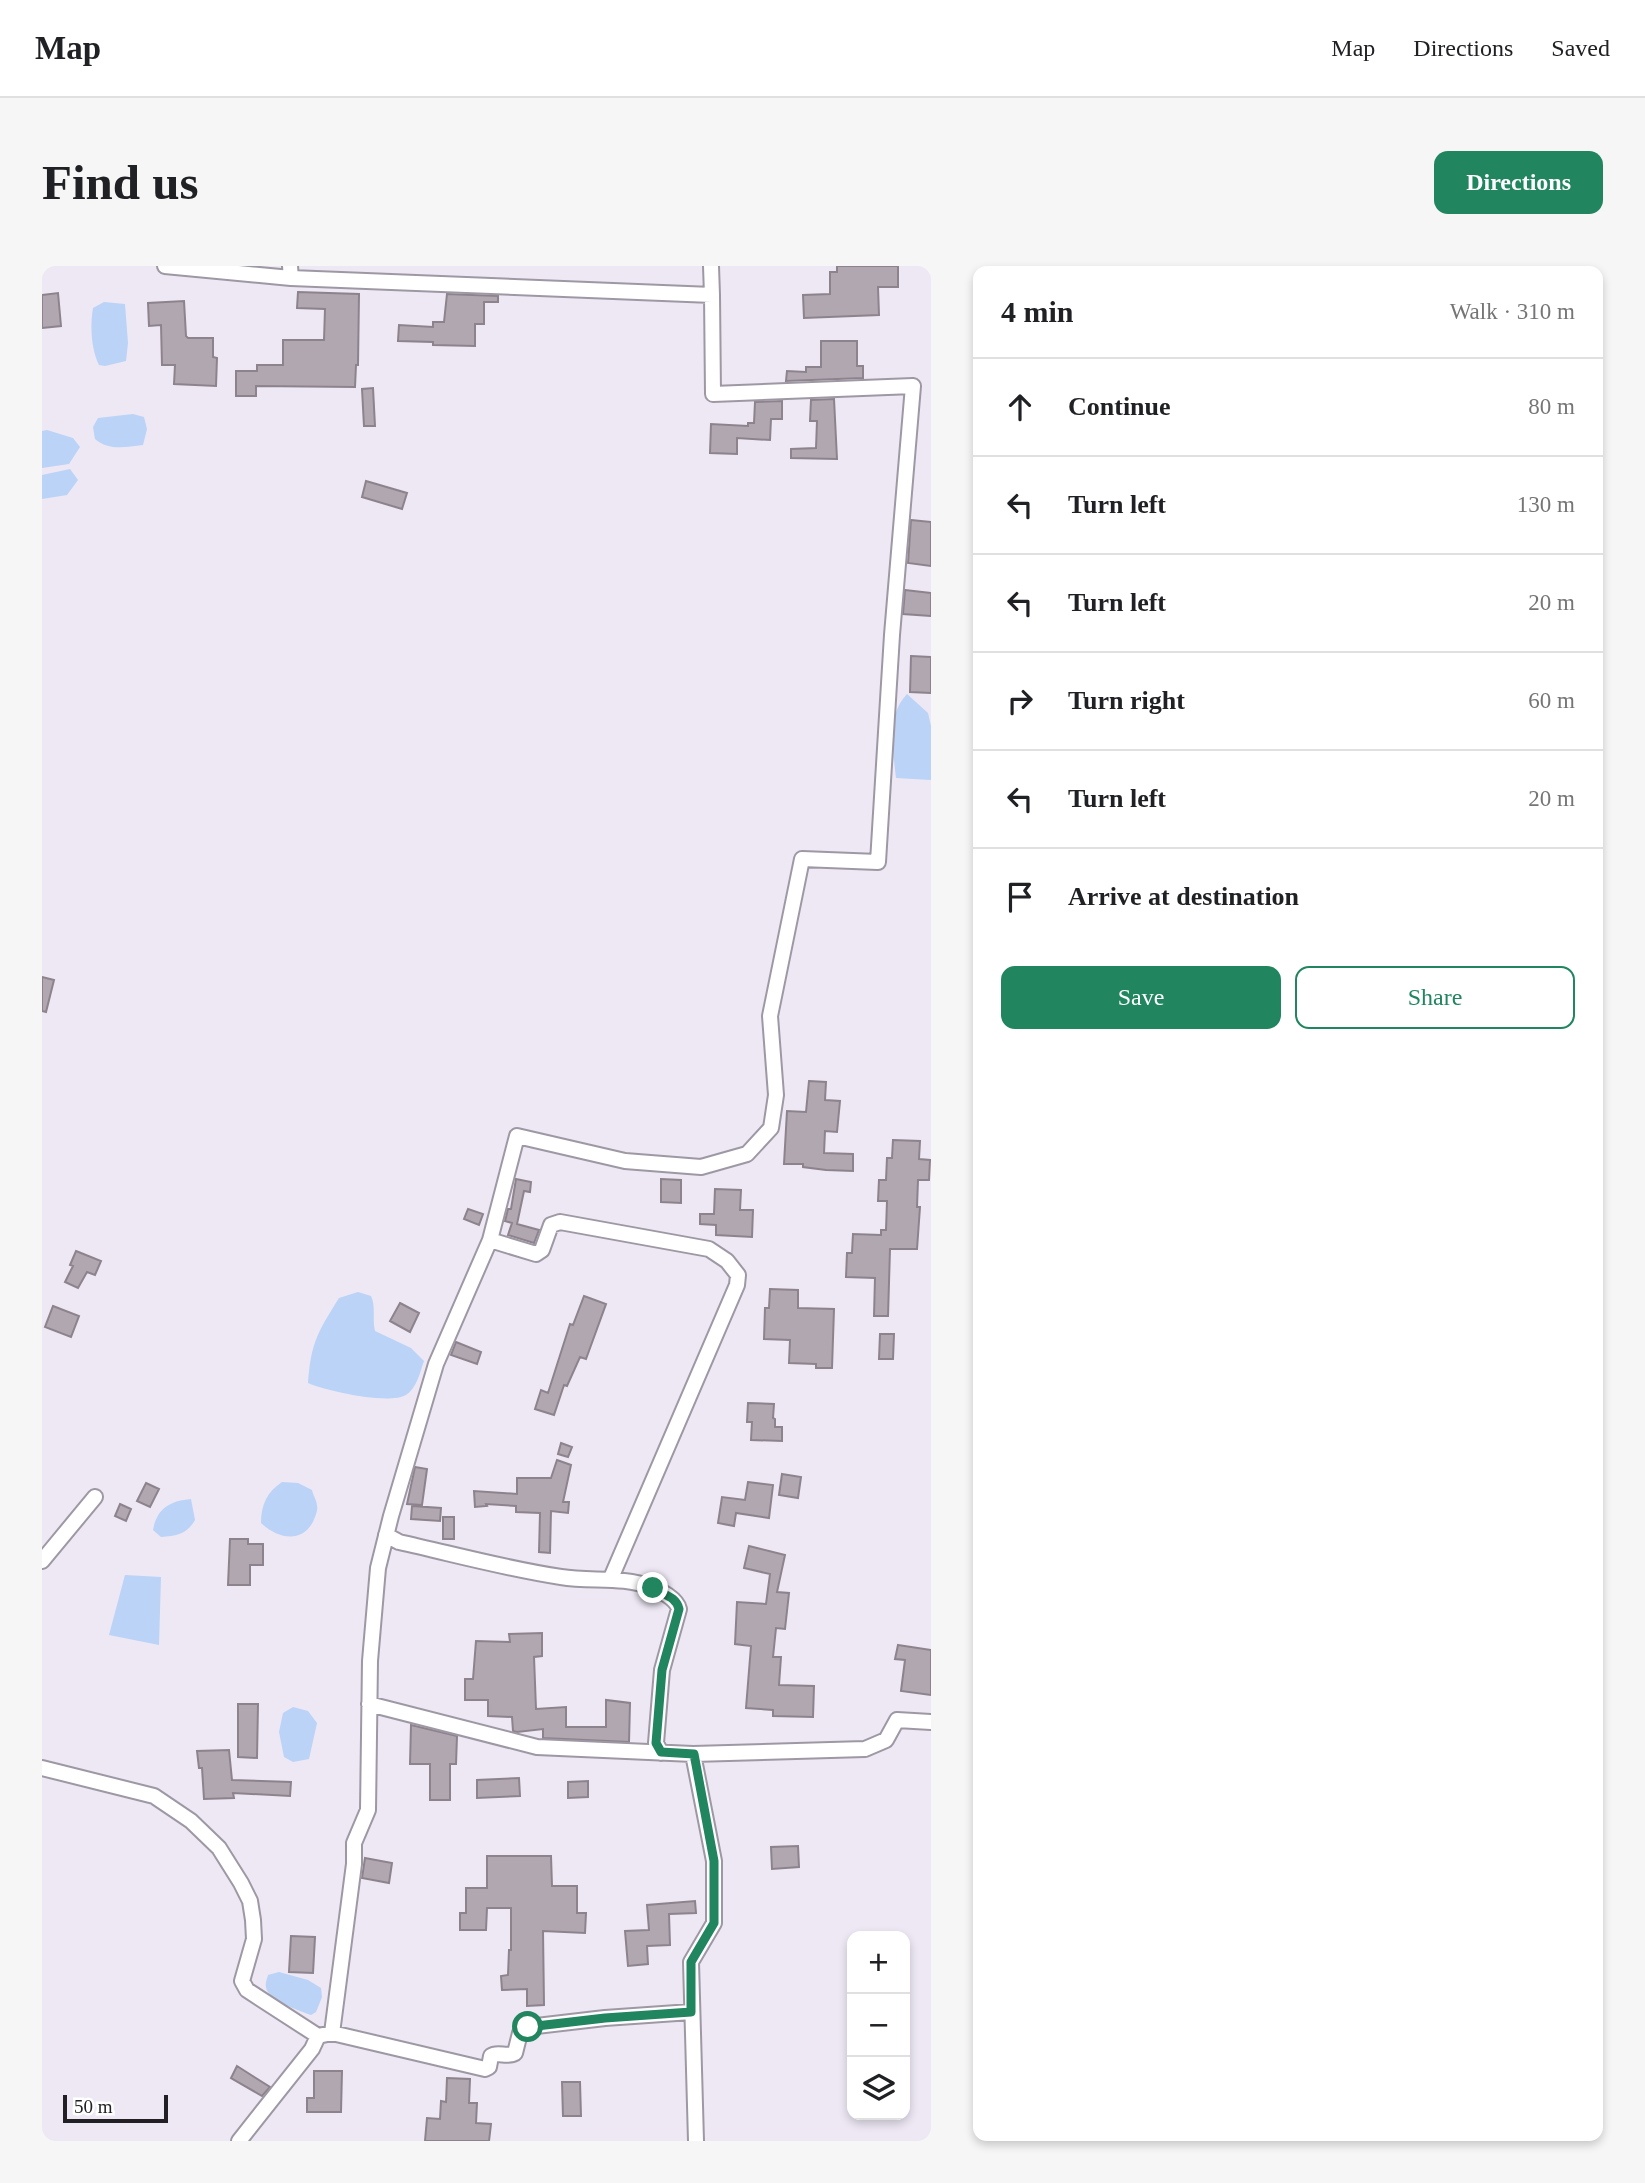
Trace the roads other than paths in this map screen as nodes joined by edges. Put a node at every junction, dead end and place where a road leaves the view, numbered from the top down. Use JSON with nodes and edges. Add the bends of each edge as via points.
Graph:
{"nodes":[{"id":1,"x":165,"y":266,"type":"edge"},
{"id":2,"x":711,"y":266,"type":"edge"},
{"id":3,"x":291,"y":272,"type":"edge"},
{"id":4,"x":712,"y":295,"type":"junction"},
{"id":5,"x":490,"y":1240,"type":"junction"},
{"id":6,"x":95,"y":1497,"type":"dead end"},
{"id":7,"x":386,"y":1535,"type":"junction"},
{"id":8,"x":42,"y":1561,"type":"edge"},
{"id":9,"x":611,"y":1578,"type":"junction"},
{"id":10,"x":369,"y":1703,"type":"junction"},
{"id":11,"x":931,"y":1722,"type":"edge"},
{"id":12,"x":661,"y":1752,"type":"junction"},
{"id":13,"x":694,"y":1754,"type":"junction"},
{"id":14,"x":42,"y":1768,"type":"edge"},
{"id":15,"x":691,"y":2012,"type":"junction"},
{"id":16,"x":325,"y":2035,"type":"junction"},
{"id":17,"x":239,"y":2141,"type":"edge"},
{"id":18,"x":696,"y":2141,"type":"edge"}],
"edges":[{"from":1,"to":3,"type":"street"},
{"from":2,"to":4,"type":"street"},
{"from":3,"to":4,"type":"street"},
{"from":4,"to":5,"type":"street","via":[[713,394],[913,386],[878,862],[802,859],[771,1016],[776,1095],[771,1128],[747,1154],[701,1167],[625,1161],[517,1136]]},
{"from":5,"to":7,"type":"street","via":[[436,1364]]},
{"from":5,"to":9,"type":"street","via":[[536,1254],[551,1225],[560,1222],[709,1249],[738,1275]]},
{"from":6,"to":8,"type":"street"},
{"from":7,"to":9,"type":"street","via":[[399,1542],[564,1578]]},
{"from":7,"to":10,"type":"street","via":[[374,1601]]},
{"from":9,"to":12,"type":"street","via":[[653,1588],[677,1602],[662,1670],[656,1743]]},
{"from":10,"to":12,"type":"street","via":[[537,1747]]},
{"from":10,"to":16,"type":"street","via":[[368,1810],[354,1843],[340,1987]]},
{"from":11,"to":13,"type":"street","via":[[897,1720],[886,1740],[865,1749]]},
{"from":12,"to":13,"type":"street"},
{"from":13,"to":15,"type":"street","via":[[714,1861],[714,1923],[691,1962]]},
{"from":14,"to":16,"type":"street","via":[[154,1796],[219,1847],[250,1901],[254,1940],[242,1982],[247,1990]]},
{"from":15,"to":16,"type":"street","via":[[528,2027],[520,2033],[515,2053],[494,2054],[485,2069]]},
{"from":15,"to":18,"type":"street"},
{"from":16,"to":17,"type":"street"}]}
